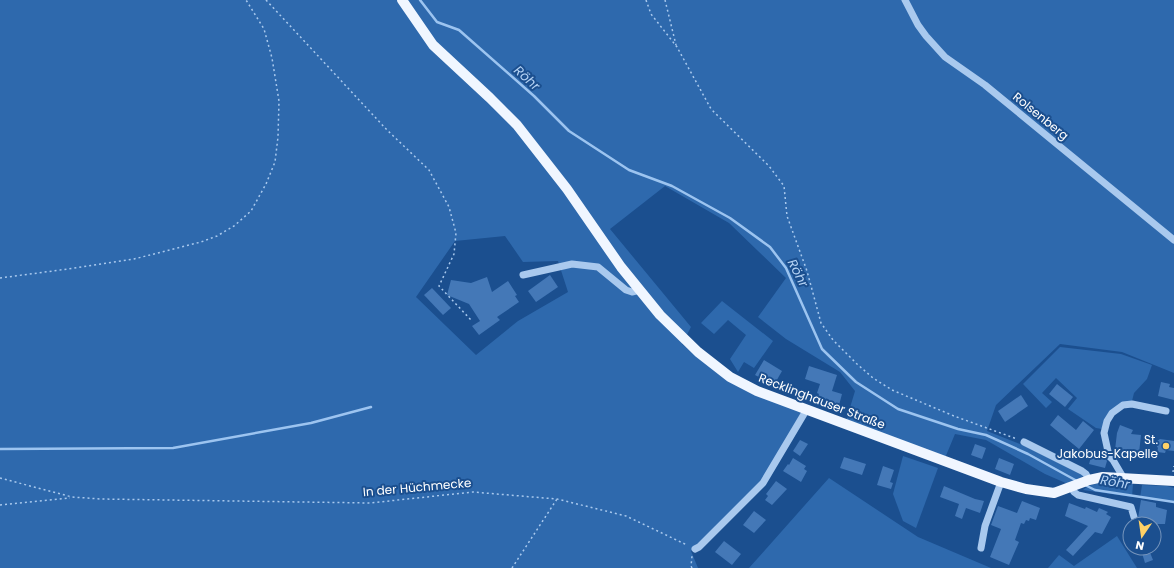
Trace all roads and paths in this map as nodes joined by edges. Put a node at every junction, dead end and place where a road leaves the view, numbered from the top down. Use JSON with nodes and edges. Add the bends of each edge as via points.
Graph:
{"nodes":[{"id":1,"x":246,"y":0,"type":"edge"},
{"id":2,"x":266,"y":0,"type":"edge"},
{"id":3,"x":402,"y":0,"type":"edge"},
{"id":4,"x":646,"y":0,"type":"edge"},
{"id":5,"x":665,"y":0,"type":"edge"},
{"id":6,"x":906,"y":0,"type":"edge"},
{"id":7,"x":677,"y":47,"type":"junction"},
{"id":8,"x":1174,"y":240,"type":"edge"},
{"id":9,"x":523,"y":275,"type":"dead end"},
{"id":10,"x":0,"y":278,"type":"edge"},
{"id":11,"x":640,"y":290,"type":"junction"},
{"id":12,"x":471,"y":320,"type":"dead end"},
{"id":13,"x":807,"y":410,"type":"junction"},
{"id":14,"x":1166,"y":411,"type":"dead end"},
{"id":15,"x":1024,"y":442,"type":"joint"},
{"id":16,"x":1123,"y":477,"type":"junction"},
{"id":17,"x":0,"y":478,"type":"edge"},
{"id":18,"x":1088,"y":480,"type":"junction"},
{"id":19,"x":1174,"y":481,"type":"edge"},
{"id":20,"x":1001,"y":482,"type":"junction"},
{"id":21,"x":1072,"y":486,"type":"junction"},
{"id":22,"x":72,"y":497,"type":"junction"},
{"id":23,"x":557,"y":499,"type":"junction"},
{"id":24,"x":0,"y":505,"type":"edge"},
{"id":25,"x":1134,"y":516,"type":"edge"},
{"id":26,"x":981,"y":548,"type":"dead end"},
{"id":27,"x":695,"y":549,"type":"junction"},
{"id":28,"x":512,"y":568,"type":"edge"},
{"id":29,"x":692,"y":568,"type":"edge"}],
"edges":[{"from":1,"to":10,"type":"path","via":[[264,29],[279,101],[275,162],[251,211],[234,226],[201,242],[134,259]]},
{"from":2,"to":12,"type":"path","via":[[387,130],[429,170],[449,207],[456,233],[454,254],[439,286]]},
{"from":3,"to":11,"type":"main road","name":"Recklinghauser Straße","via":[[433,45],[516,125],[567,189]]},
{"from":4,"to":7,"type":"path","via":[[651,14]]},
{"from":5,"to":7,"type":"path"},
{"from":6,"to":8,"type":"street","name":"Rolsenberg","via":[[918,25],[945,57],[986,85]]},
{"from":7,"to":15,"type":"path","via":[[710,109],[770,166],[784,186],[787,216],[808,270],[821,323],[844,353],[892,390]]},
{"from":9,"to":11,"type":"street","via":[[572,264],[598,267],[626,290]]},
{"from":11,"to":13,"type":"main road","name":"Recklinghauser Straße","via":[[660,315],[698,352],[730,377],[756,391]]},
{"from":13,"to":20,"type":"main road","name":"Recklinghauser Straße"},
{"from":13,"to":27,"type":"street","via":[[763,483]]},
{"from":14,"to":16,"type":"street","via":[[1132,404],[1123,405],[1112,413],[1104,433],[1109,456]]},
{"from":15,"to":18,"type":"street","via":[[1082,471]]},
{"from":16,"to":18,"type":"main road","name":"Recklinghauser Straße","via":[[1103,476]]},
{"from":16,"to":19,"type":"main road","name":"Recklinghauser Straße"},
{"from":17,"to":22,"type":"path","name":"In der Hüchmecke"},
{"from":18,"to":21,"type":"main road","name":"Recklinghauser Straße"},
{"from":20,"to":21,"type":"main road","name":"Recklinghauser Straße","via":[[1054,493]]},
{"from":20,"to":26,"type":"street","via":[[985,526]]},
{"from":21,"to":25,"type":"street","via":[[1078,495],[1131,507]]},
{"from":22,"to":23,"type":"path","name":"In der Hüchmecke","via":[[370,503],[473,492]]},
{"from":22,"to":24,"type":"path"},
{"from":23,"to":27,"type":"path","name":"In der Hüchmecke","via":[[626,516]]},
{"from":23,"to":28,"type":"path"},
{"from":27,"to":29,"type":"path"}]}
